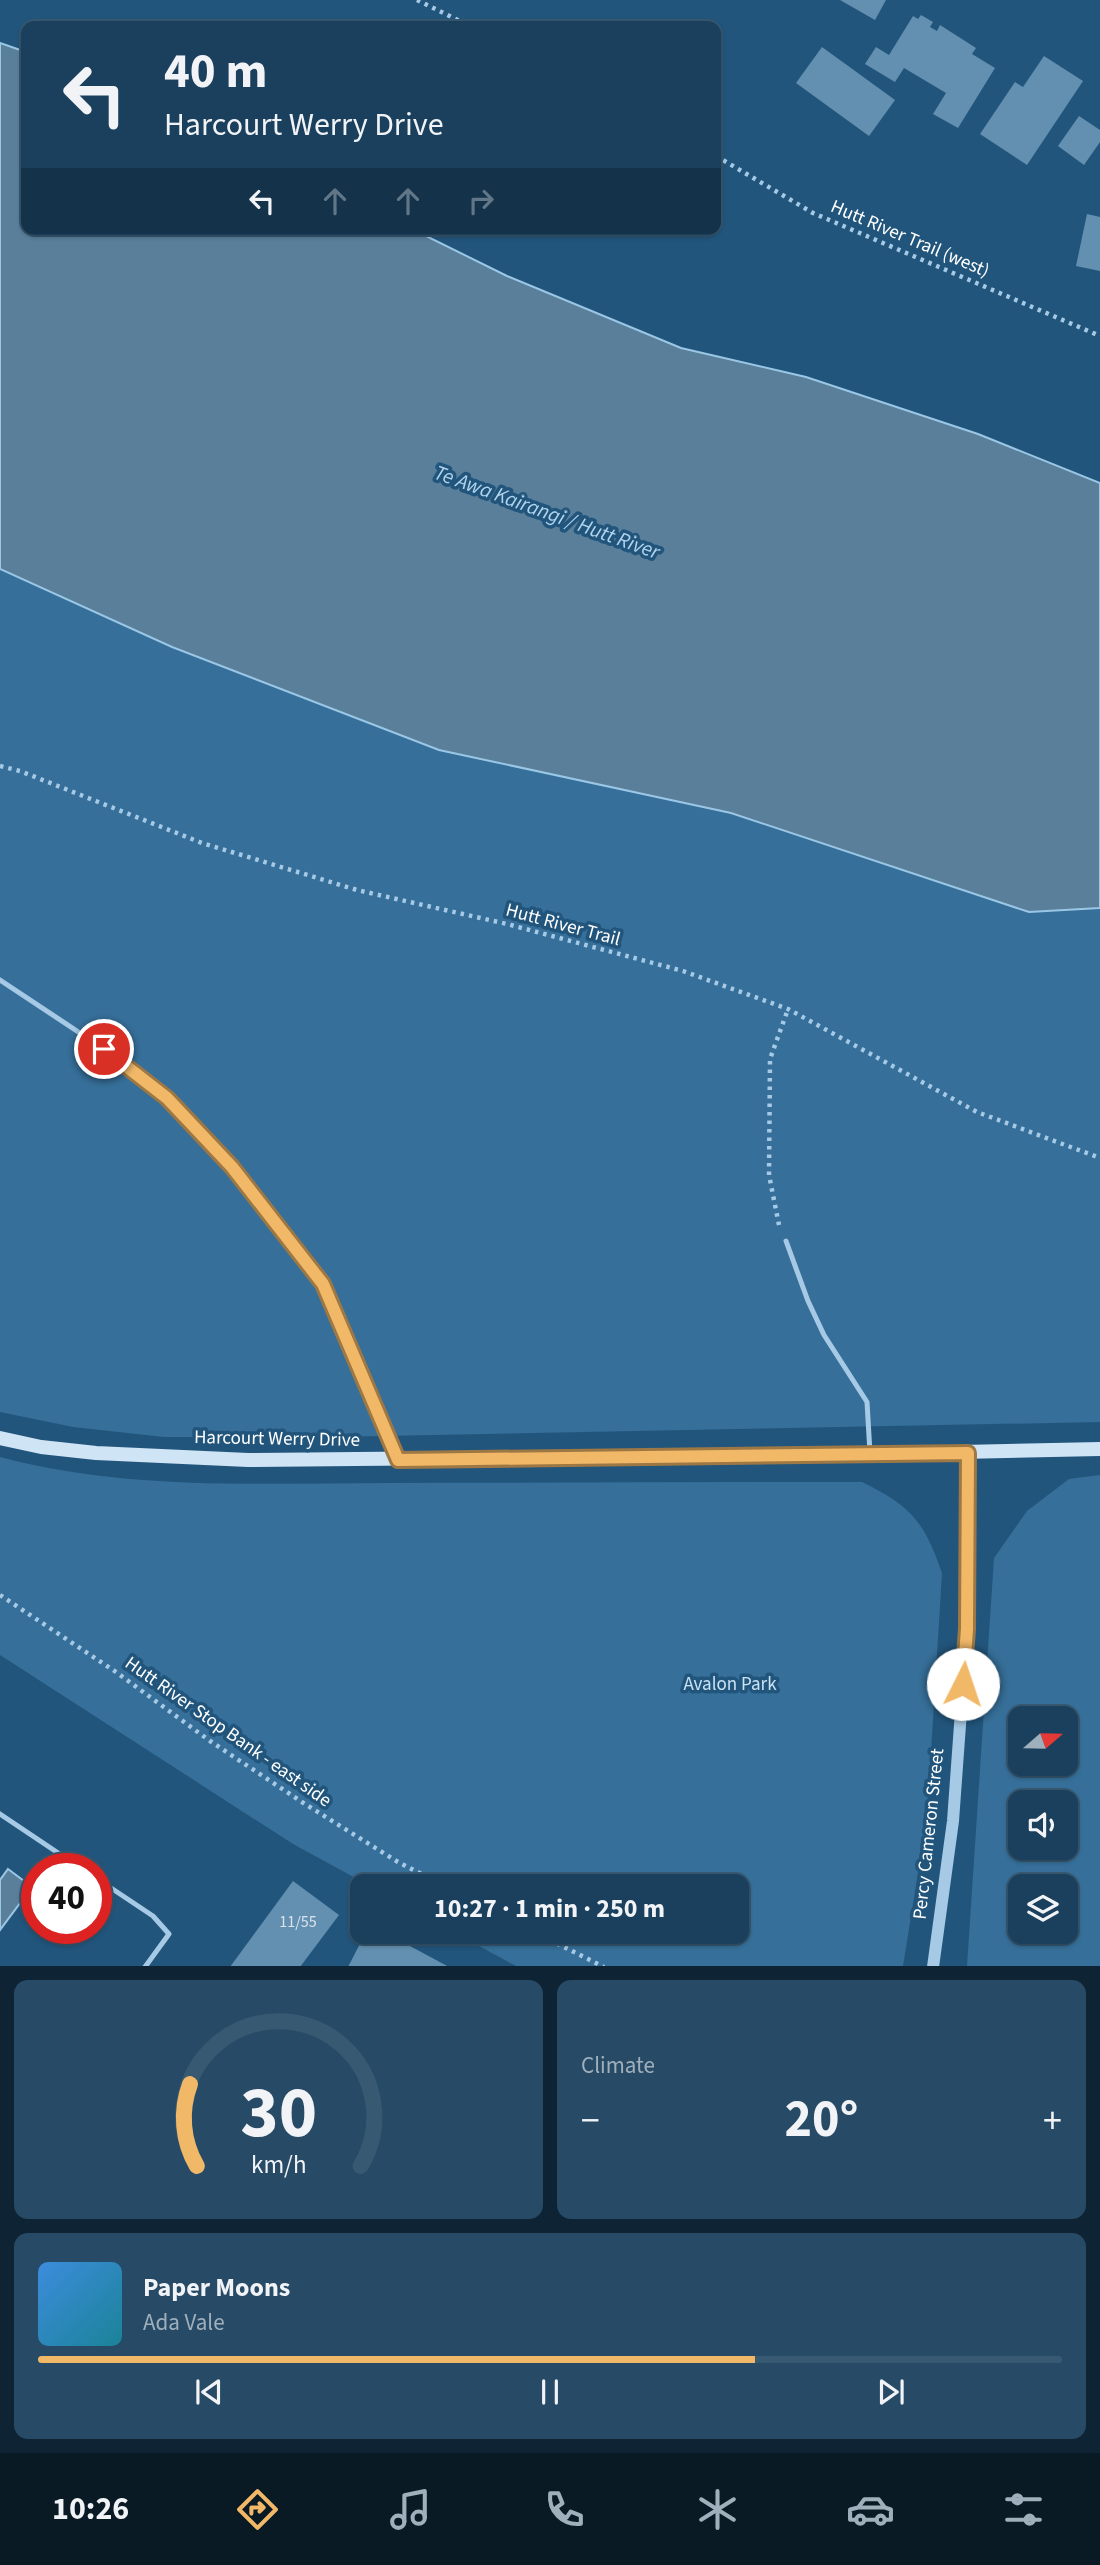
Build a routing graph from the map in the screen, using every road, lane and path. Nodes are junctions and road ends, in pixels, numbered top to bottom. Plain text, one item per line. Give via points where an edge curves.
1 (417, 0) edge
2 (460, 21) edge
3 (721, 159) edge
4 (1100, 336) edge
5 (0, 766) edge
6 (0, 980) edge
7 (788, 1009) junction
8 (1100, 1158) edge
9 (786, 1241) joint
10 (0, 1438) edge
11 (1100, 1449) edge
12 (968, 1453) junction
13 (870, 1454) junction
14 (398, 1460) junction
15 (0, 1595) edge
16 (0, 1814) edge
17 (58, 1853) edge
18 (421, 1874) edge
19 (112, 1889) edge
20 (559, 1944) edge
21 (145, 1966) edge
22 (604, 1966) edge
23 (933, 1966) edge

1 - 2 path
3 - 4 path, Hutt River Trail (west) via 813,213
5 - 7 path, Hutt River Trail via 202,843 357,890 683,971
6 - 14 lane via 94,1042 167,1098 232,1167 323,1284
7 - 8 path, Hutt River Trail via 977,1112
7 - 9 path via 770,1059 769,1175
9 - 13 lane via 824,1335 867,1402
10 - 14 main road, Harcourt Werry Drive via 96,1453
11 - 12 main road, Harcourt Werry Drive
12 - 13 main road, Harcourt Werry Drive
12 - 23 street, Percy Cameron Street via 966,1643 953,1821
13 - 14 main road, Harcourt Werry Drive
15 - 18 path, Hutt River Stop Bank - east side via 305,1804
16 - 17 lane
19 - 21 lane via 153,1916 169,1934
20 - 22 path

